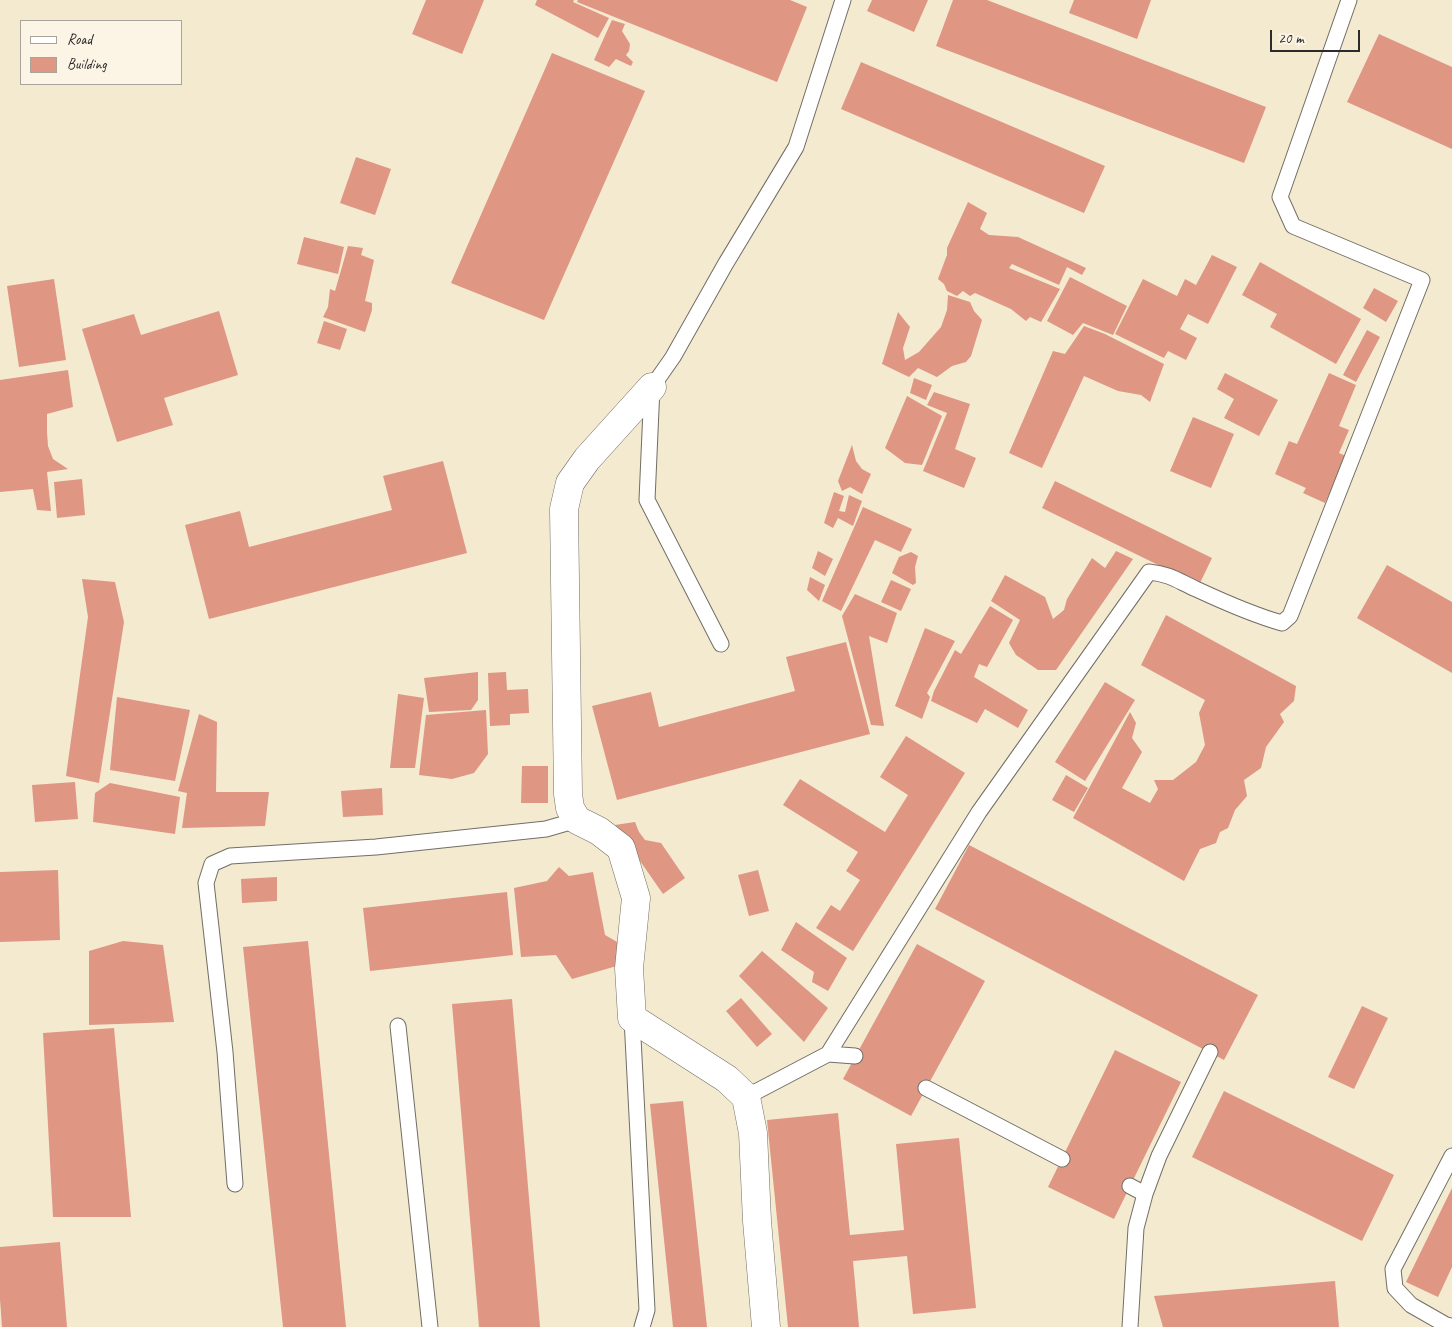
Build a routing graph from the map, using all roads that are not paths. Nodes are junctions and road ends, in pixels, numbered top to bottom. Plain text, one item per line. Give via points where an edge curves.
1 (843, 0) edge
2 (1349, 0) edge
3 (652, 387) junction
4 (721, 644) dead end
5 (577, 820) junction
6 (632, 1018) junction
7 (398, 1026) dead end
8 (1210, 1052) dead end
9 (828, 1054) junction
10 (855, 1056) dead end
11 (926, 1088) dead end
12 (746, 1097) junction
13 (1452, 1156) edge
14 (1062, 1159) dead end
15 (235, 1184) dead end
16 (1130, 1186) dead end
17 (1145, 1194) junction
18 (1452, 1326) edge
19 (430, 1327) edge
20 (642, 1327) edge
21 (766, 1327) edge
22 (1130, 1327) edge

1 - 3 lane via 796,147 673,357
2 - 9 lane via 1280,197 1293,226 1422,280 1290,616 1282,623 1265,619 1164,573 1149,572 979,812
3 - 4 lane via 647,500
3 - 5 street via 587,459 570,483 564,509 568,794 570,808
5 - 6 street via 599,831 621,848 636,898 629,968
5 - 15 lane via 546,829 376,847 230,856 212,864 206,883 225,1052
6 - 12 street via 728,1079
6 - 20 lane via 647,1310
7 - 19 lane
8 - 17 lane via 1159,1156
9 - 10 lane
9 - 12 lane
11 - 14 lane
12 - 21 street via 753,1133
13 - 18 lane via 1394,1269 1395,1288 1411,1305
16 - 17 lane
17 - 22 lane via 1136,1228

